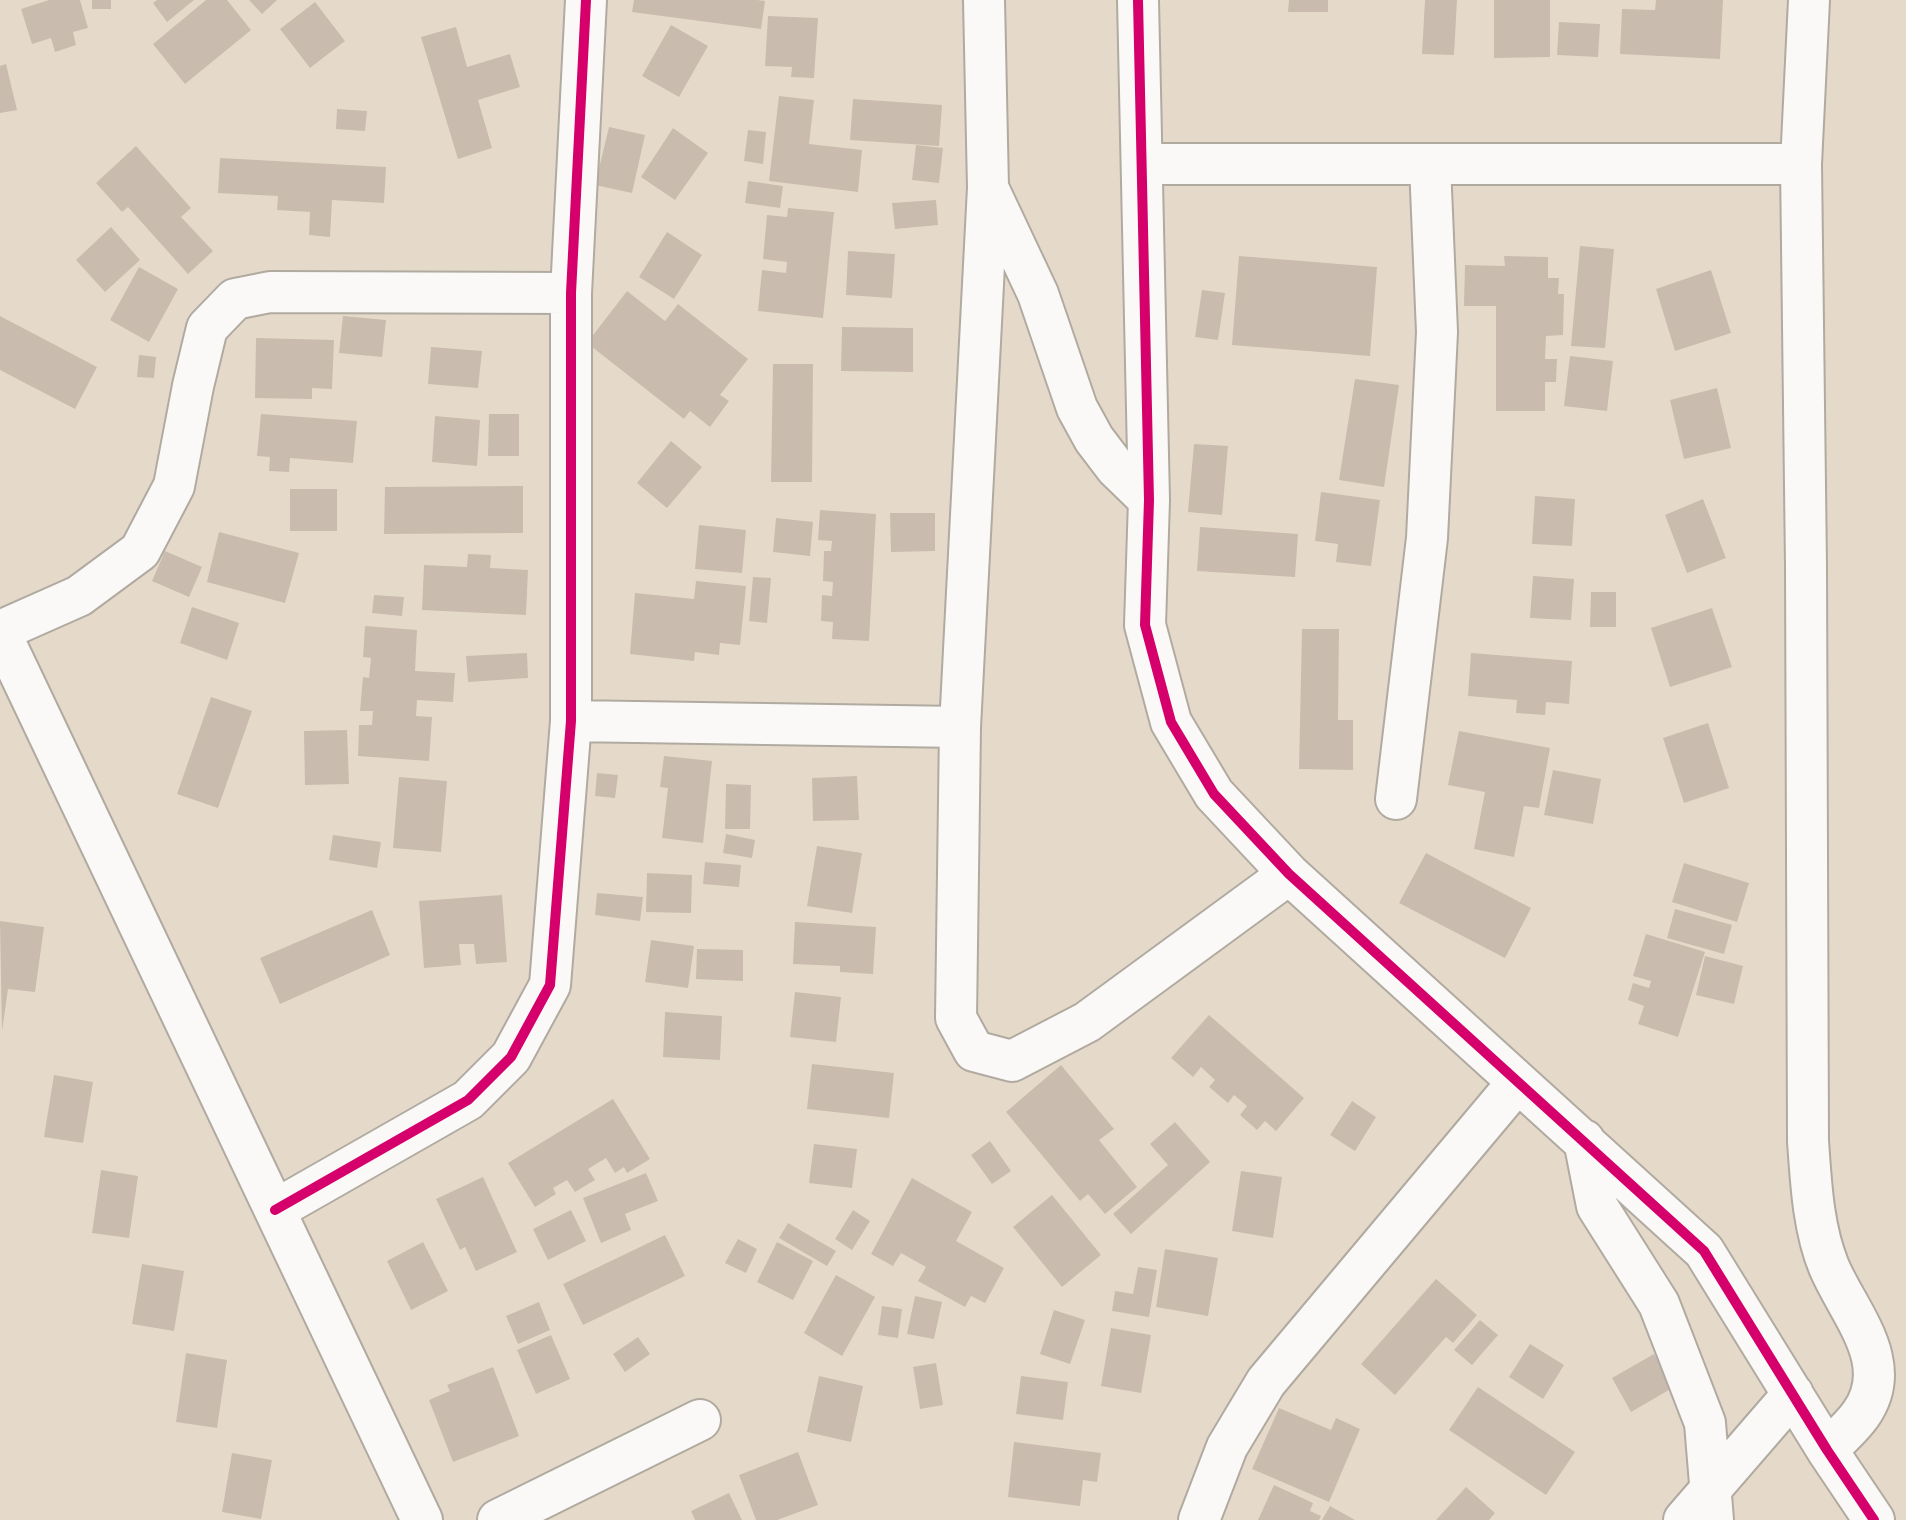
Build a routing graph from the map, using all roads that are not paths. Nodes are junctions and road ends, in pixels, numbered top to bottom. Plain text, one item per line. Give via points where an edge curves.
1 (586, 0) edge
2 (984, 0) edge
3 (1138, 0) edge
4 (1809, 0) edge
5 (1142, 164) junction
6 (1801, 164) junction
7 (1430, 165) junction
8 (988, 188) junction
9 (571, 293) junction
10 (1149, 500) junction
11 (0, 632) edge
12 (571, 721) junction
13 (960, 727) junction
14 (1396, 799) dead end
15 (1289, 874) junction
16 (1517, 1083) junction
17 (1584, 1140) junction
18 (275, 1210) junction
19 (1890, 1391) edge
20 (1793, 1394) junction
21 (700, 1420) dead end
22 (1827, 1450) junction
23 (1702, 1510) edge
24 (422, 1520) edge
25 (498, 1520) edge
26 (1199, 1520) edge
27 (1874, 1520) edge

1 - 9 street
2 - 8 street
3 - 5 street
4 - 6 street
5 - 7 street
5 - 10 street
6 - 7 street
6 - 19 street via 1808,1141 1813,1204 1829,1266
7 - 14 street via 1437,332 1427,538
8 - 10 street via 1038,294 1077,408 1116,468
8 - 13 street
9 - 11 street via 270,292 235,299 207,328 174,486 140,551 79,596
9 - 12 street
10 - 15 street via 1145,625 1171,722 1214,794
11 - 18 street
12 - 13 street
12 - 18 street via 550,985 511,1057 468,1100
13 - 15 street via 956,1018 974,1051 1012,1061 1087,1022
15 - 16 street
16 - 17 street
16 - 26 street via 1266,1382 1227,1447
17 - 20 street via 1704,1251
17 - 23 street via 1597,1206 1659,1304 1705,1423
18 - 24 street
19 - 22 street
20 - 22 street
20 - 23 street
21 - 25 street
22 - 27 street

